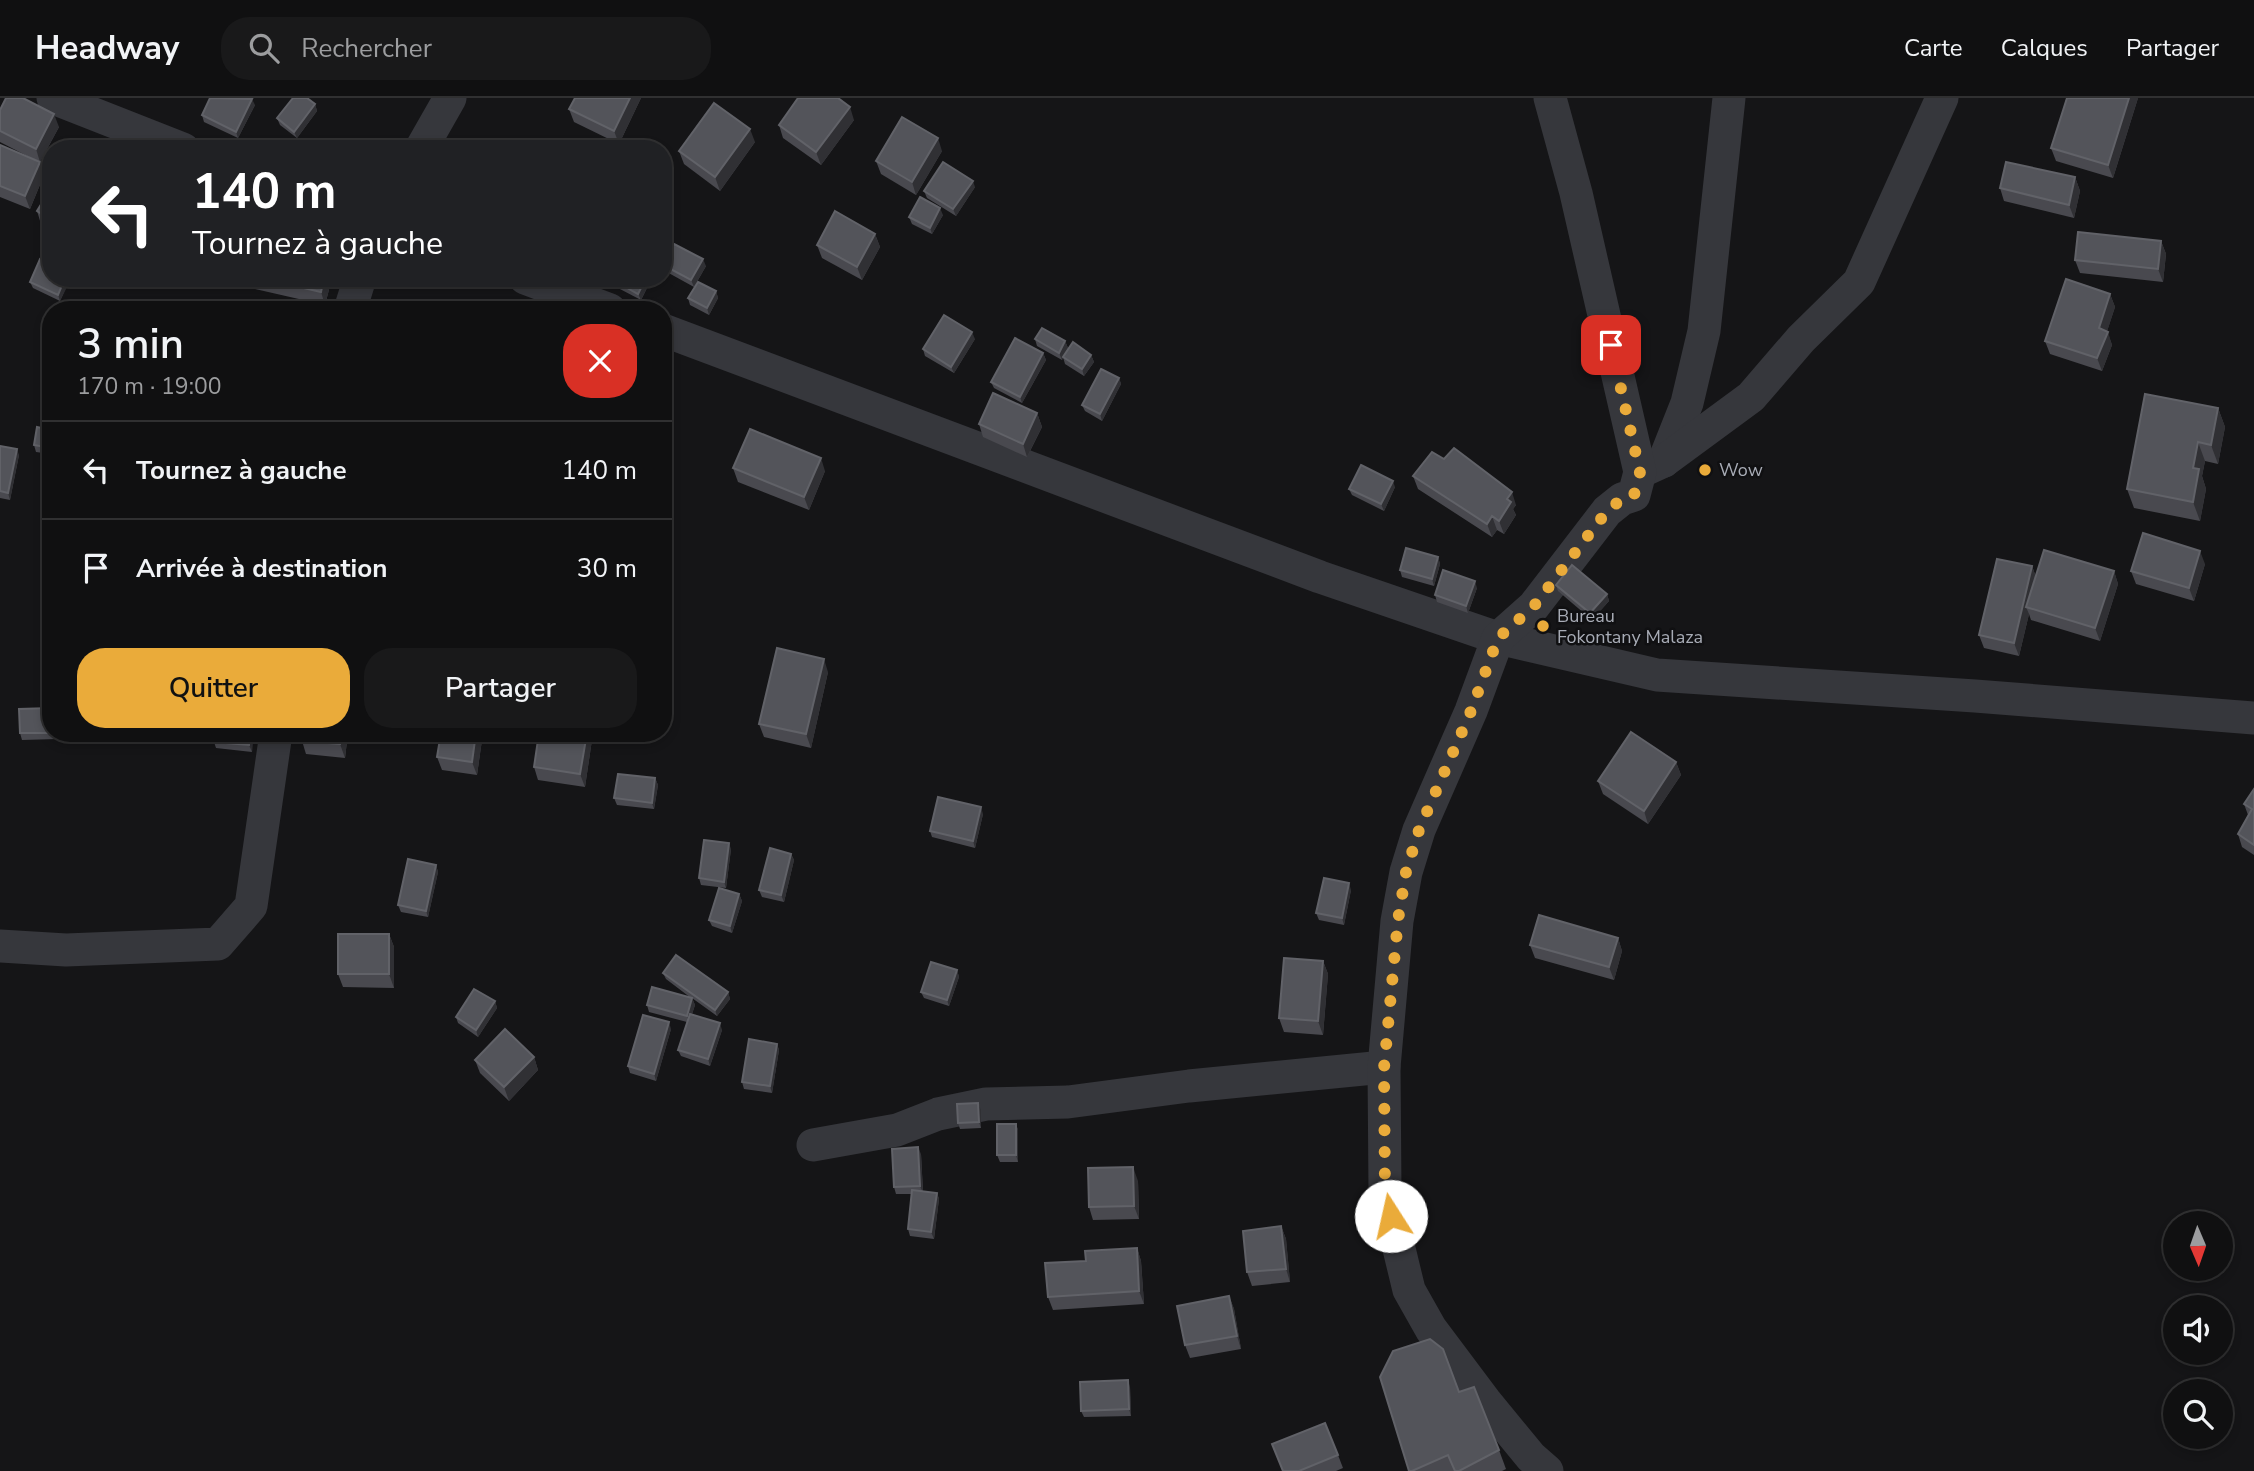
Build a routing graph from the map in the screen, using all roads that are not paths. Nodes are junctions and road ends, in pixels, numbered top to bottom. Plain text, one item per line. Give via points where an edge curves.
1 (53, 98) edge
2 (450, 98) edge
3 (1550, 98) edge
4 (1729, 98) edge
5 (1942, 98) edge
6 (160, 140) edge
7 (426, 140) edge
8 (549, 287) edge
9 (586, 301) edge
10 (672, 333) edge
11 (1652, 467) junction
12 (1498, 638) junction
13 (2254, 718) edge
14 (275, 742) edge
15 (0, 946) edge
16 (1384, 1068) junction
17 (813, 1145) dead end
18 (1547, 1471) edge

1 - 6 street
2 - 7 street
3 - 11 street
4 - 11 street via 1704,331 1687,403
5 - 11 street via 1859,282 1751,397
8 - 9 street
10 - 12 street via 1320,577
11 - 12 street via 1634,495 1607,511 1534,606
12 - 13 street via 1657,676
12 - 16 street via 1406,872
14 - 15 street via 251,906 218,944 66,950
16 - 17 street via 1068,1102 986,1104 939,1114 897,1130
16 - 18 street via 1385,1191 1409,1290 1431,1329 1485,1401

